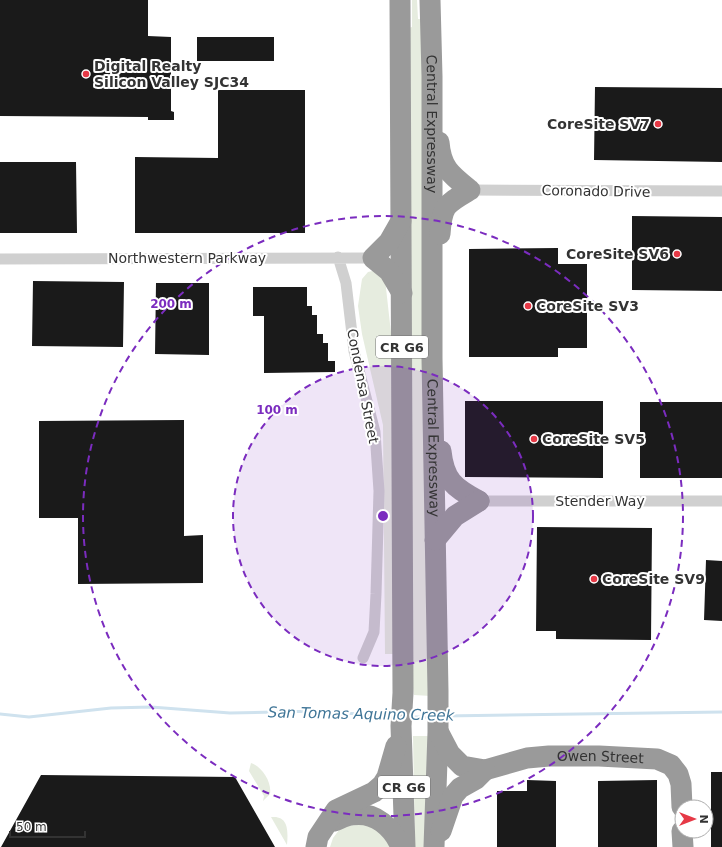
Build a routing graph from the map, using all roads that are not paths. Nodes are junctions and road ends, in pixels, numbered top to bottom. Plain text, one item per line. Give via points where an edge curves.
1 (400, 0) edge
2 (430, 0) edge
3 (432, 76) junction
4 (470, 190) junction
5 (722, 191) edge
6 (401, 220) junction
7 (338, 257) junction
8 (373, 258) junction
9 (0, 259) edge
10 (402, 294) junction
11 (432, 358) junction
12 (479, 502) junction
13 (722, 502) edge
14 (435, 540) junction
15 (363, 658) dead end
16 (401, 726) junction
17 (438, 732) junction
18 (485, 770) junction
19 (682, 799) edge
20 (326, 824) junction
21 (316, 847) edge
22 (401, 847) edge
23 (405, 847) edge
24 (435, 847) edge

1 - 6 highway, CR G6
2 - 3 highway, Central Expressway / CR G6
3 - 4 highway via 440,154 450,173
3 - 11 highway, Central Expressway / CR G6
4 - 5 street, Coronado Drive
4 - 11 highway via 449,202 442,216
6 - 8 highway via 389,242
6 - 10 highway, CR G6
7 - 8 street, Northwestern Parkway
7 - 9 street, Northwestern Parkway
7 - 15 street, Condensa Street via 346,283 354,352 376,440 379,491 374,632
8 - 10 highway via 389,271
10 - 16 highway, CR G6
11 - 12 highway via 442,464 451,482 461,492
11 - 14 highway, Central Expressway / CR G6
12 - 13 street, Stender Way
12 - 14 highway via 455,516
14 - 17 highway, Central Expressway / CR G6
16 - 20 highway via 387,777 382,785 374,792 336,810
16 - 23 highway, CR G6
17 - 18 highway via 450,754 462,766
17 - 24 highway, Central Expressway / CR G6
18 - 19 highway, Owen Street via 527,758 549,756 657,759 671,765 678,774
18 - 24 highway via 453,796
20 - 21 highway via 318,837
20 - 22 highway via 352,815 374,817 385,823 397,837

